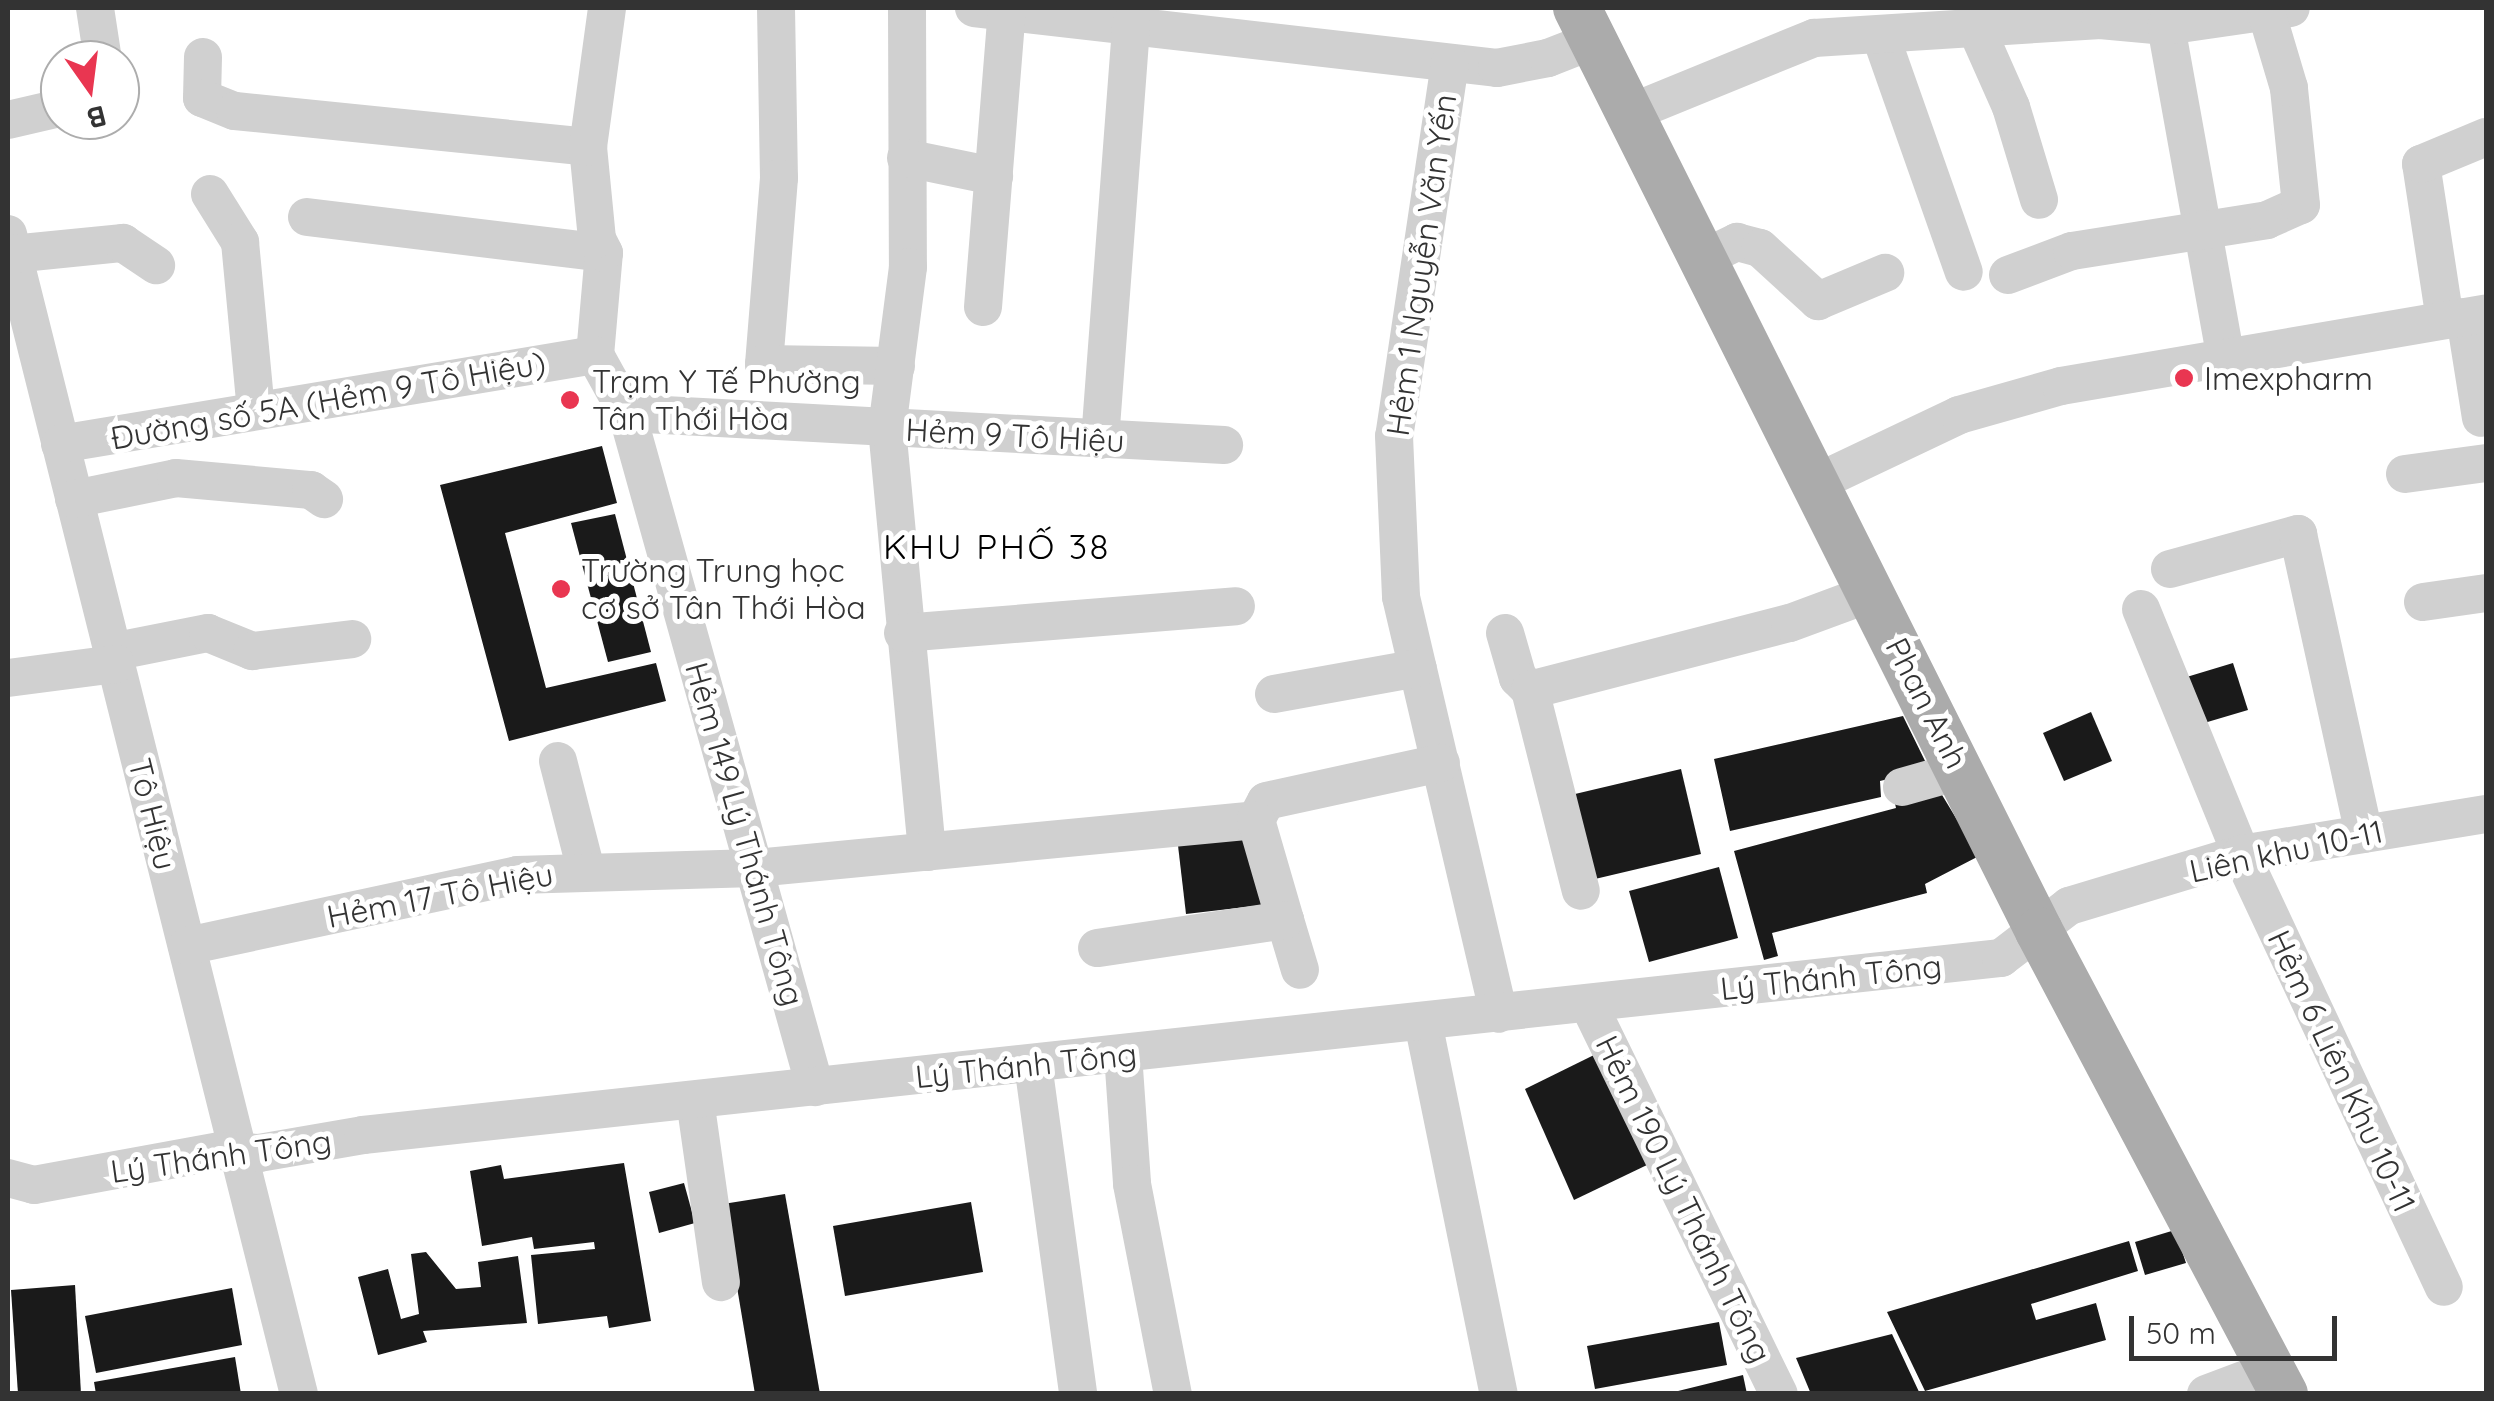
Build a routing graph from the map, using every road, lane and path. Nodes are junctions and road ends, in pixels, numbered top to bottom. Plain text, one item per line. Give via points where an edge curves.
1 (95, 8) edge
2 (607, 8) edge
3 (776, 8) edge
4 (907, 8) edge
5 (991, 9) edge
6 (2278, 9) edge
7 (2142, 19) edge
8 (1957, 22) edge
9 (1809, 23) edge
10 (1131, 24) junction
11 (1586, 24) edge
12 (1880, 34) junction
13 (99, 40) edge
14 (203, 57) dead end
15 (1450, 63) junction
16 (40, 113) edge
17 (1630, 113) junction
18 (8, 120) edge
19 (2486, 137) edge
20 (588, 147) junction
21 (906, 158) junction
22 (994, 176) junction
23 (210, 194) dead end
24 (2039, 200) dead end
25 (306, 217) dead end
26 (2200, 232) junction
27 (10, 244) edge
28 (604, 253) junction
29 (1704, 258) junction
30 (156, 264) dead end
31 (1964, 272) dead end
32 (1885, 273) dead end
33 (2008, 275) dead end
34 (982, 308) dead end
35 (2466, 316) edge
36 (595, 355) junction
37 (2226, 358) junction
38 (896, 366) junction
39 (256, 410) junction
40 (627, 413) junction
41 (2480, 418) dead end
42 (887, 428) junction
43 (1100, 440) junction
44 (60, 444) junction
45 (1224, 445) dead end
46 (2486, 462) edge
47 (2404, 474) dead end
48 (1816, 483) junction
49 (324, 499) dead end
50 (74, 500) junction
51 (2170, 570) dead end
52 (1871, 593) junction
53 (2486, 593) edge
54 (2424, 602) dead end
55 (1236, 606) dead end
56 (2141, 609) dead end
57 (902, 633) junction
58 (1505, 634) dead end
59 (352, 640) dead end
60 (114, 658) junction
61 (1418, 668) junction
62 (8, 678) edge
63 (1530, 690) junction
64 (1274, 694) dead end
65 (558, 760) dead end
66 (1440, 763) junction
67 (1962, 770) junction
68 (1902, 787) dead end
69 (2486, 814) edge
70 (2364, 834) junction
71 (1266, 835) junction
72 (927, 852) junction
73 (2240, 854) junction
74 (755, 868) junction
75 (586, 870) junction
76 (1580, 891) dead end
77 (1285, 920) junction
78 (2040, 932) junction
79 (187, 946) junction
80 (1097, 948) dead end
81 (1300, 970) dead end
82 (1589, 1005) junction
83 (1500, 1014) junction
84 (1423, 1022) junction
85 (1123, 1054) junction
86 (1033, 1064) junction
87 (815, 1087) junction
88 (695, 1100) junction
89 (238, 1152) junction
90 (8, 1178) edge
91 (721, 1282) dead end
92 (2444, 1287) dead end
93 (2278, 1381) edge
94 (299, 1394) edge
95 (1078, 1394) edge
96 (1173, 1394) edge
97 (1500, 1394) edge
98 (1779, 1394) edge
99 (2206, 1394) edge

1 - 13 street
2 - 20 street
3 - 38 street via 779,178 764,364
4 - 21 street
5 - 10 street
5 - 22 street
6 - 7 street
6 - 26 street via 2301,205 2266,220
7 - 8 street
7 - 26 street
8 - 12 street
8 - 24 street via 2011,107
9 - 12 street
9 - 17 street
10 - 15 street
10 - 43 street
11 - 15 street via 1524,64
11 - 17 main road, Phan Anh
12 - 31 street
14 - 20 street via 202,98 235,110
15 - 61 street, Hẻm 1 Nguyễn Văn Yến via 1394,436 1401,596
16 - 18 street
17 - 29 main road, Phan Anh
19 - 35 street via 2421,164
20 - 28 street
21 - 22 street
21 - 38 street via 908,266
22 - 34 street
23 - 39 street via 240,242
25 - 28 street
26 - 33 street via 2072,251
26 - 37 street
27 - 30 street via 123,242
27 - 44 street, Tô Hiệu
28 - 36 street
29 - 32 street via 1736,242 1760,248 1818,301
29 - 48 main road, Phan Anh
35 - 37 street
35 - 41 street
36 - 39 street, Đường số 5A (Hẻm 9 Tô Hiệu)
36 - 40 street, Hẻm 149 Lý Thánh Tông
37 - 48 street via 2061,386 1959,416
38 - 42 street
39 - 44 street, Đường số 5A (Hẻm 9 Tô Hiệu)
40 - 42 street, Hẻm 9 Tô Hiệu
40 - 74 street, Hẻm 149 Lý Thánh Tông
42 - 43 street, Hẻm 9 Tô Hiệu
42 - 57 street
43 - 45 street, Hẻm 9 Tô Hiệu
44 - 50 street, Tô Hiệu
46 - 47 street
48 - 52 main road, Phan Anh
49 - 50 street via 311,490 176,478
50 - 60 street, Tô Hiệu
51 - 70 street via 2298,534
52 - 63 street via 1790,622
52 - 67 main road, Phan Anh
53 - 54 street
55 - 57 street
56 - 73 street, Hẻm 6 Liên Khu 10-11
57 - 72 street
58 - 63 street via 1518,678
59 - 60 street via 252,651 208,633
60 - 62 street
60 - 79 street, Tô Hiệu
61 - 64 street
61 - 66 street, Hẻm 1 Nguyễn Văn Yến
63 - 76 street
65 - 75 street
66 - 71 street via 1266,801
66 - 83 street, Hẻm 1 Nguyễn Văn Yến
67 - 68 street
67 - 78 main road, Phan Anh
69 - 70 street, Liên khu 10-11
70 - 73 street, Liên khu 10-11
71 - 72 street, Hẻm 17 Tô Hiệu
71 - 77 street
72 - 74 street, Hẻm 17 Tô Hiệu
73 - 78 street, Liên khu 10-11 via 2069,906
73 - 92 street, Hẻm 6 Liên Khu 10-11
74 - 75 street, Hẻm 17 Tô Hiệu
74 - 87 street, Hẻm 149 Lý Thánh Tông
75 - 79 street, Hẻm 17 Tô Hiệu via 517,874
77 - 80 street
77 - 81 street
78 - 82 street, Lý Thánh Tông via 2001,958
78 - 93 main road, Phan Anh
79 - 89 street, Tô Hiệu
82 - 83 street, Lý Thánh Tông
82 - 98 street, Hẻm 190 Lý Thánh Tông
83 - 84 street, Lý Thánh Tông
84 - 85 street, Lý Thánh Tông
84 - 97 street
85 - 86 street, Lý Thánh Tông
85 - 96 street via 1132,1184
86 - 87 street, Lý Thánh Tông
86 - 95 street
87 - 88 street, Lý Thánh Tông
88 - 89 street, Lý Thánh Tông
88 - 91 street
89 - 90 street, Lý Thánh Tông via 34,1185
89 - 94 street, Tô Hiệu
93 - 99 street

